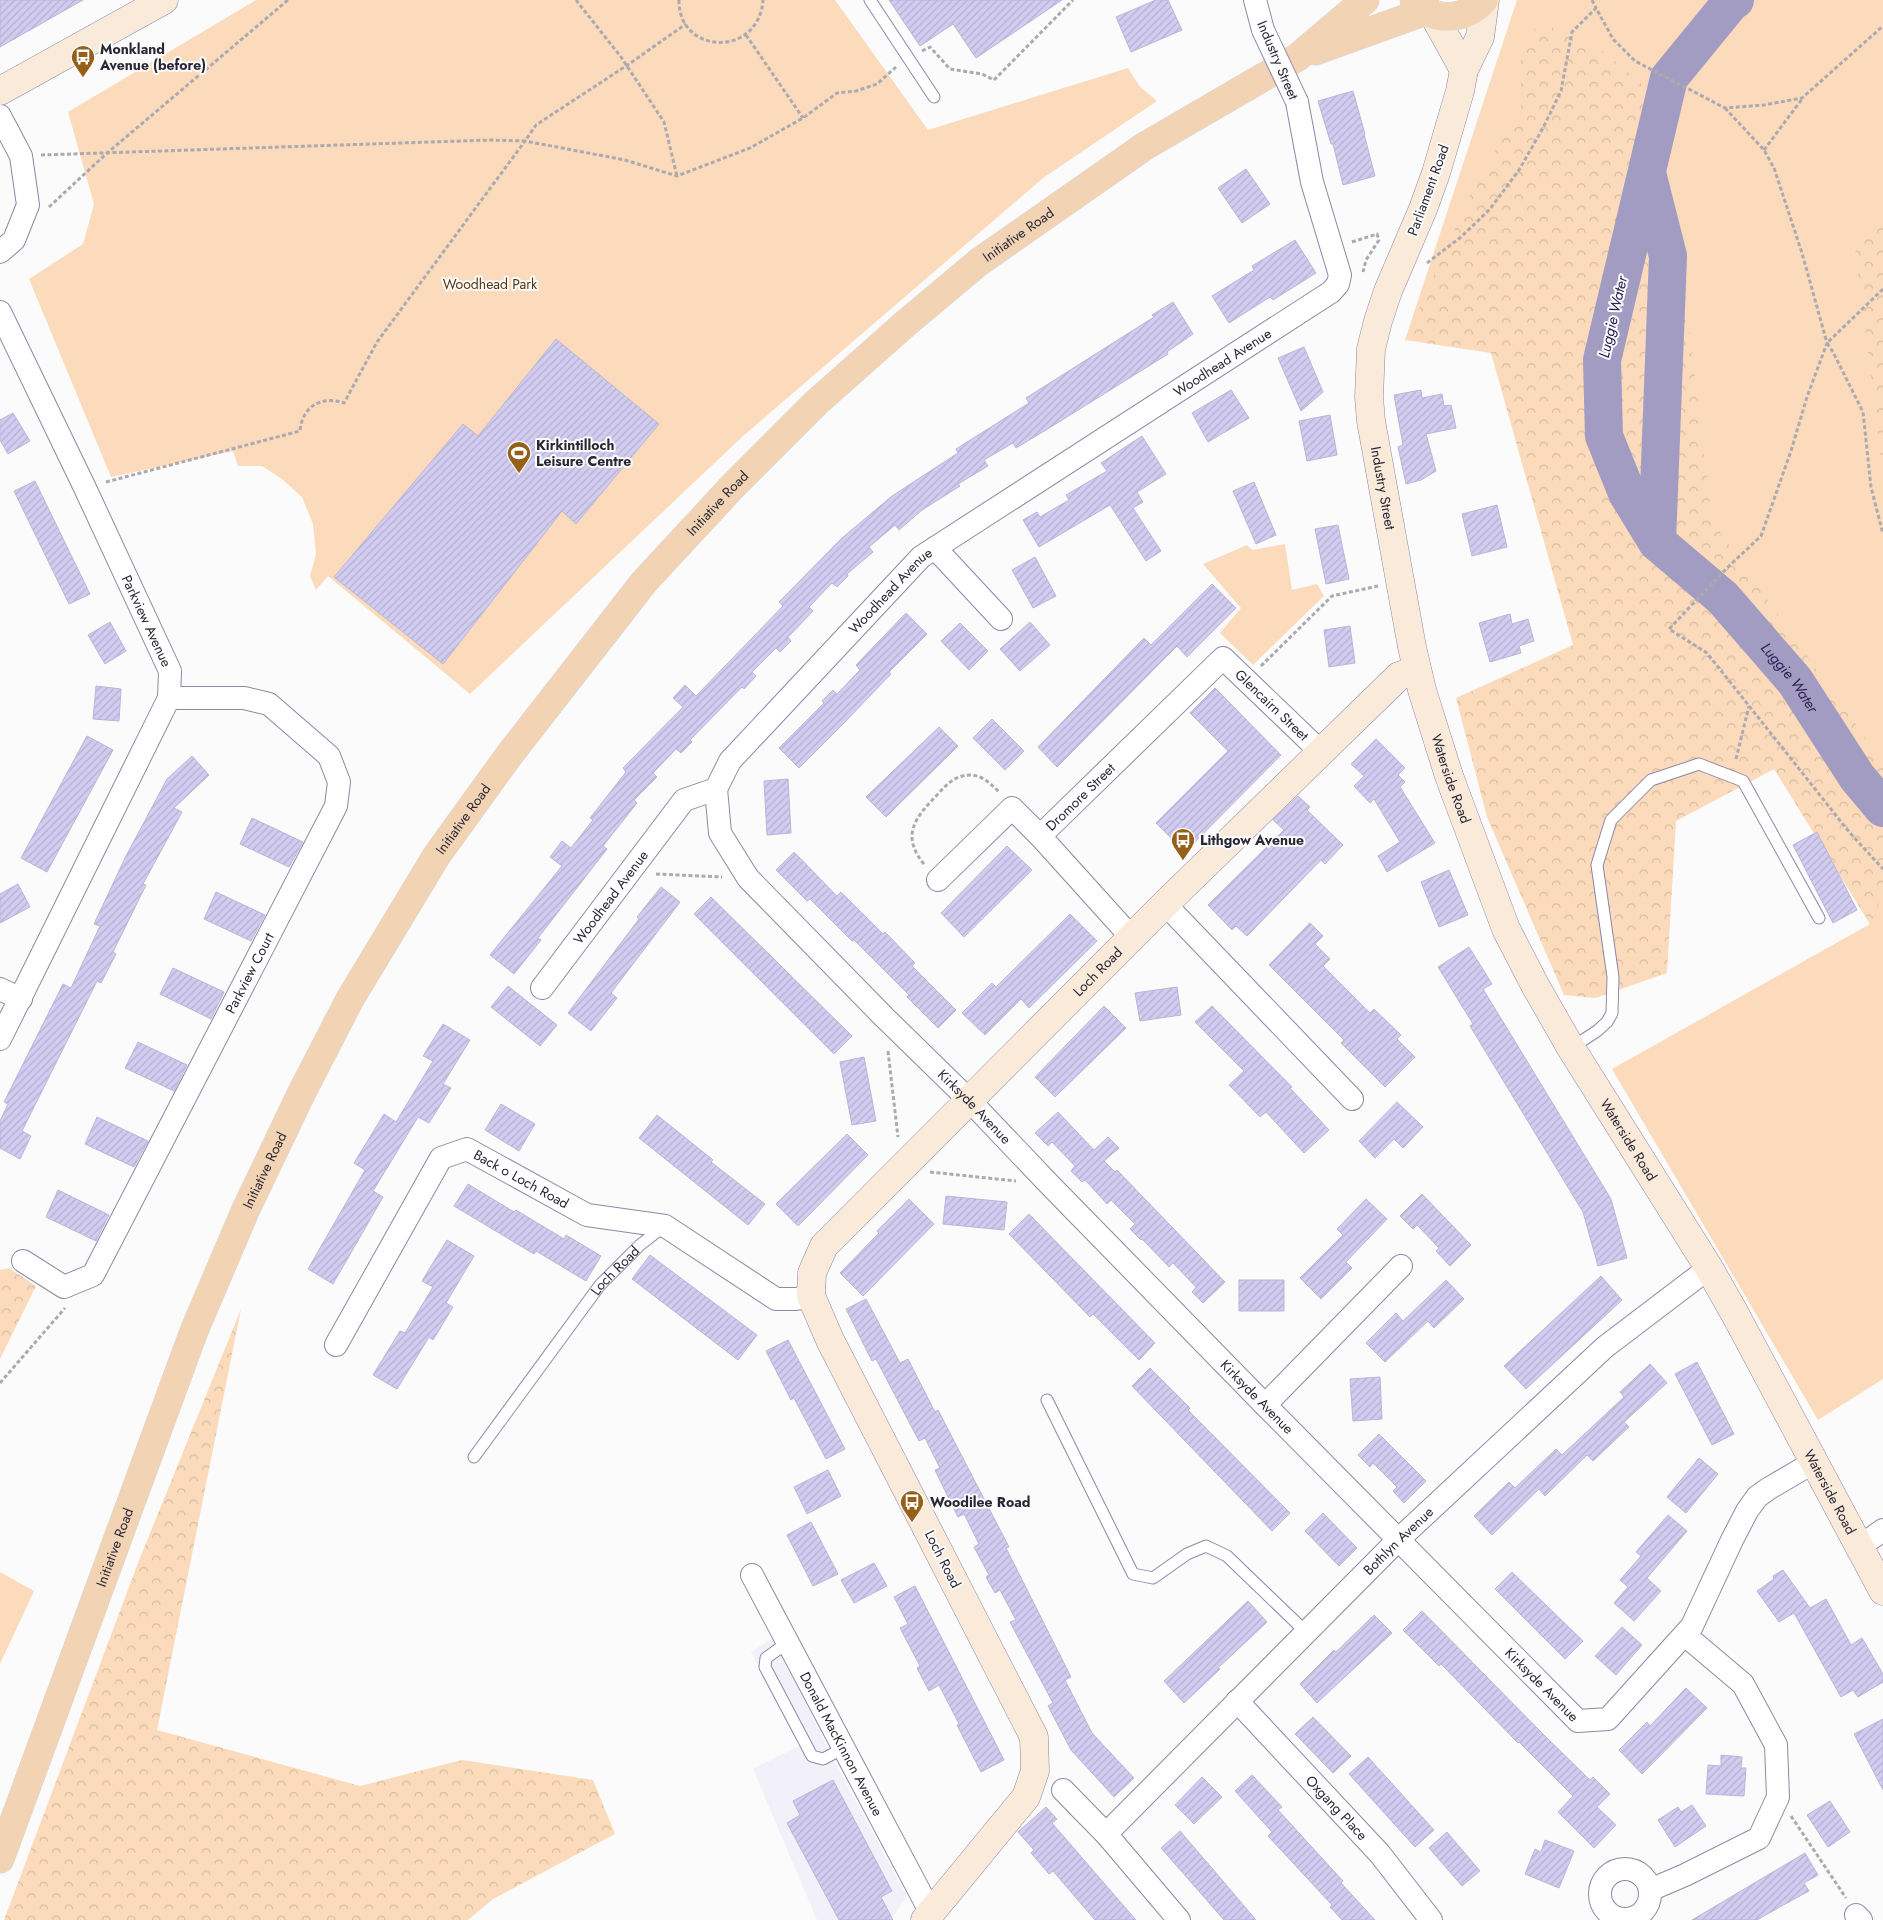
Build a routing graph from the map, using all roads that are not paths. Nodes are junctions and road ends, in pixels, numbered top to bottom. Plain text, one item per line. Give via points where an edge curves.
1 (164, 0) edge
2 (870, 0) edge
3 (1255, 0) edge
4 (1365, 0) edge
5 (1485, 0) edge
6 (1425, 8) edge
7 (1298, 57) junction
8 (1464, 70) junction
9 (0, 91) edge
10 (934, 97) dead end
11 (0, 116) edge
12 (0, 252) edge
13 (1331, 292) joint
14 (1382, 306) joint
15 (0, 312) edge
16 (935, 548) junction
17 (1001, 619) dead end
18 (1223, 658) joint
19 (1417, 670) junction
20 (169, 698) junction
21 (1321, 752) junction
22 (716, 789) junction
23 (1040, 836) junction
24 (938, 880) road end
25 (1166, 904) junction
26 (1819, 918) dead end
27 (1132, 938) junction
28 (542, 988) dead end
29 (0, 989) edge
30 (21, 999) junction
31 (0, 1039) edge
32 (1571, 1048) junction
33 (1352, 1099) dead end
34 (970, 1101) junction
35 (664, 1226) junction
36 (23, 1261) dead end
37 (1401, 1266) dead end
38 (1709, 1268) junction
39 (811, 1296) junction
40 (336, 1345) dead end
41 (1047, 1400) dead end
42 (1265, 1405) junction
43 (474, 1458) dead end
44 (1814, 1462) junction
45 (1883, 1530) edge
46 (1398, 1540) junction
47 (1859, 1547) junction
48 (752, 1575) dead end
49 (1883, 1591) edge
50 (1306, 1632) junction
51 (1685, 1635) junction
52 (787, 1642) junction
53 (1237, 1702) junction
54 (844, 1748) junction
55 (1063, 1790) dead end
56 (1106, 1834) junction
57 (0, 1859) edge
58 (1650, 1890) dead end
59 (928, 1916) edge
60 (1179, 1920) edge
61 (1431, 1920) edge

1 - 9 main road
2 - 10 lane
3 - 13 street, Industry Street, bridge via 1263,30 1297,102 1312,182 1340,275
4 - 7 main road
5 - 6 main road via 1470,12 1452,17
5 - 8 main road, Parliament Road via 1480,37
6 - 7 main road
6 - 8 main road
7 - 57 main road, Initiative Road via 1145,146 979,262 817,402 644,582 437,854 350,999 246,1209 194,1331
8 - 14 main road, Parliament Road via 1458,100 1424,208
11 - 12 street via 20,156 28,205 14,240
13 - 16 street, Woodhead Avenue
14 - 19 main road, Industry Street via 1371,349 1370,405
15 - 20 street, Parkview Avenue via 170,672
16 - 17 street
16 - 22 street, Woodhead Avenue via 920,557 730,761
18 - 21 street, Glencairn Street
18 - 23 street, Dromore Street
19 - 21 main road, Loch Road via 1399,676
19 - 32 main road, Waterside Road via 1429,715 1506,929
20 - 30 street, Parkview Avenue
20 - 36 street, Parkview Court via 244,698 269,704 329,756 339,782 336,806 94,1275 64,1287
21 - 25 main road, Loch Road
22 - 28 street, Woodhead Avenue via 684,800
22 - 34 street, Kirksyde Avenue via 720,833 748,878
23 - 24 street, Dromore Street via 1012,808
23 - 27 street
25 - 27 main road, Loch Road
25 - 33 street
26 - 32 lane via 1743,781 1699,764 1651,780 1611,820 1597,865 1613,977 1612,1013 1598,1031
27 - 34 main road, Loch Road
29 - 30 street
30 - 31 street, Parkview Avenue
32 - 38 main road, Waterside Road
34 - 39 main road, Loch Road via 824,1246 812,1273
34 - 42 street, Kirksyde Avenue
35 - 39 street via 776,1298
35 - 40 street, Back o Loch Road via 587,1215 467,1149 440,1158
35 - 43 lane, Loch Road via 600,1285
37 - 42 street
38 - 44 main road, Waterside Road
38 - 46 street, Bothlyn Avenue via 1605,1347
39 - 59 main road, Loch Road via 830,1340 1034,1737 1035,1771 1026,1797
41 - 50 lane via 1133,1574 1153,1578 1187,1554 1206,1546 1228,1556
42 - 46 street, Kirksyde Avenue
44 - 47 main road, Waterside Road
44 - 51 street, Kirksyde Avenue via 1768,1489 1747,1511
45 - 47 street
46 - 50 street, Bothlyn Avenue
46 - 51 street, Kirksyde Avenue via 1578,1721 1608,1719
47 - 49 main road, Waterside Road
48 - 52 street, Donald MacKinnon Avenue
50 - 53 street, Bothlyn Avenue
51 - 58 street via 1743,1684 1776,1745 1778,1797 1760,1838
52 - 54 street, Donald MacKinnon Avenue
52 - 54 lane via 766,1658 765,1667 799,1732 812,1756 823,1760
53 - 56 street, Bothlyn Avenue
53 - 61 street, Oxgang Place via 1380,1854
54 - 59 street, Donald MacKinnon Avenue
55 - 56 street
56 - 60 street

